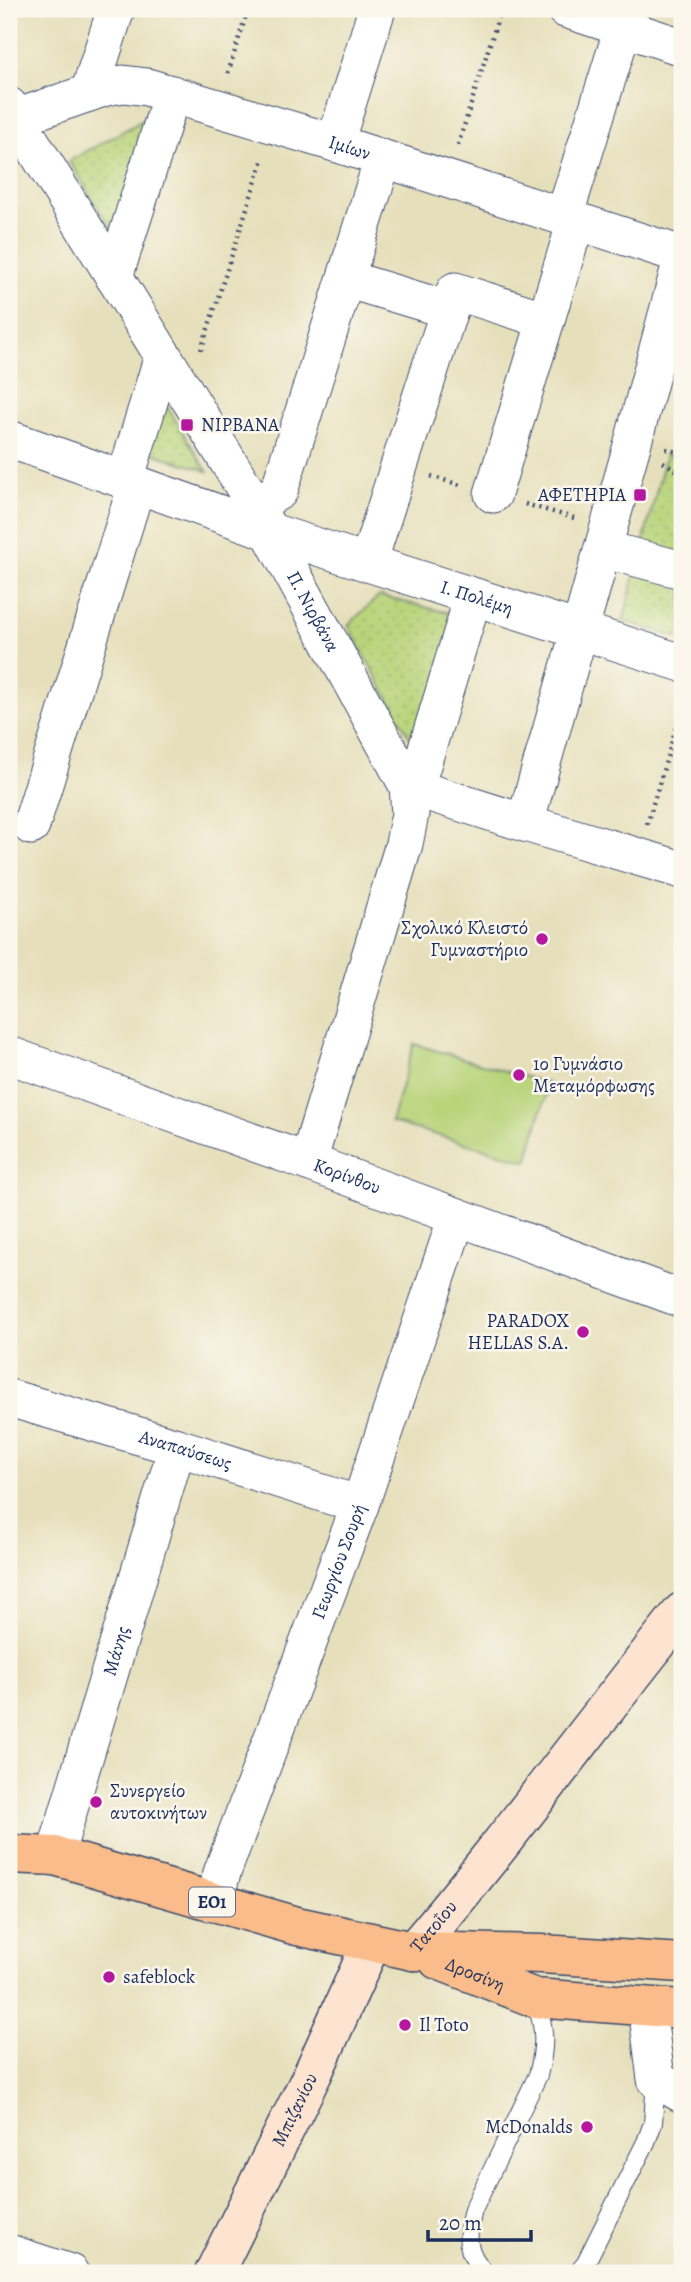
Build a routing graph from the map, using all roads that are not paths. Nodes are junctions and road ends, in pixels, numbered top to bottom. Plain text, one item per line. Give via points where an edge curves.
1 (116, 9) edge
2 (377, 9) edge
3 (565, 9) edge
4 (622, 28) junction
5 (682, 47) edge
6 (89, 93) junction
7 (172, 94) junction
8 (11, 113) edge
9 (335, 144) junction
10 (383, 159) junction
11 (570, 219) junction
12 (682, 257) edge
13 (114, 277) junction
14 (346, 279) junction
15 (449, 310) junction
16 (546, 320) junction
17 (163, 356) junction
18 (9, 439) edge
19 (131, 482) junction
20 (493, 494) dead end
21 (263, 518) junction
22 (603, 549) junction
23 (369, 563) junction
24 (682, 570) edge
25 (473, 597) junction
26 (579, 631) junction
27 (682, 663) edge
28 (412, 787) junction
29 (524, 823) junction
30 (31, 826) dead end
31 (682, 870) edge
32 (9, 1055) edge
33 (308, 1162) junction
34 (457, 1217) junction
35 (682, 1299) edge
36 (9, 1398) edge
37 (177, 1447) junction
38 (360, 1505) junction
39 (682, 1612) edge
40 (9, 1827) edge
41 (9, 1854) edge
42 (54, 1856) junction
43 (213, 1903) junction
44 (371, 1944) junction
45 (413, 1951) junction
46 (682, 1963) edge
47 (535, 1998) junction
48 (665, 2008) edge
49 (682, 2025) edge
50 (669, 2087) edge
51 (9, 2254) edge
52 (70, 2273) edge
53 (214, 2273) edge
54 (485, 2273) edge
55 (577, 2273) edge

1 - 6 street
2 - 9 street
3 - 4 street
4 - 5 street
4 - 11 street
6 - 7 street, Ιμίων via 123,84
6 - 8 street, Ιμίων
7 - 9 street, Ιμίων
7 - 13 street
8 - 13 street, Π. Νιρβάνα
9 - 10 street, Ιμίων
10 - 11 street, Ιμίων
10 - 14 street
11 - 12 street, Ιμίων
11 - 16 street
12 - 22 street
13 - 17 street, Π. Νιρβάνα
14 - 15 street
14 - 21 street via 279,491
15 - 16 street via 455,291
15 - 23 street
16 - 20 street
17 - 19 street
17 - 21 street, Π. Νιρβάνα
18 - 19 street, Ι. Πολέμη
19 - 21 street, Ι. Πολέμη
19 - 30 street
21 - 23 street, Ι. Πολέμη
21 - 28 street, Π. Νιρβάνα
22 - 24 street
22 - 26 street
23 - 25 street, Ι. Πολέμη
25 - 26 street, Ι. Πολέμη
25 - 28 street
26 - 27 street, Ι. Πολέμη
26 - 29 street
28 - 29 street
28 - 33 street, Π. Νιρβάνα via 404,844
29 - 31 street
32 - 33 street, Κορίνθου
33 - 34 street, Κορίνθου
34 - 35 street, Κορίνθου
34 - 38 street, Γεωργίου Σουρή
36 - 37 street, Αναπαύσεως
37 - 38 street, Αναπαύσεως
37 - 42 street, Μάνης
38 - 43 street, Γεωργίου Σουρή
39 - 45 street, Τατοΐου
40 - 42 main road, Τατοΐου / ΕΟ1
41 - 42 main road, Τατοΐου / ΕΟ1
42 - 43 main road, Τατοΐου / ΕΟ1
43 - 44 main road, Τατοΐου / ΕΟ1
44 - 45 main road, Τατοΐου / ΕΟ1
44 - 53 street, Μπιζανίου
45 - 46 main road, Δροσίνη / ΕΟ1
45 - 47 main road, Δροσίνη / ΕΟ1
47 - 48 main road, Δροσίνη / ΕΟ1
47 - 54 lane via 544,2024 544,2055 468,2227 467,2244
48 - 49 street
48 - 50 street
50 - 55 lane via 646,2142
51 - 52 street

